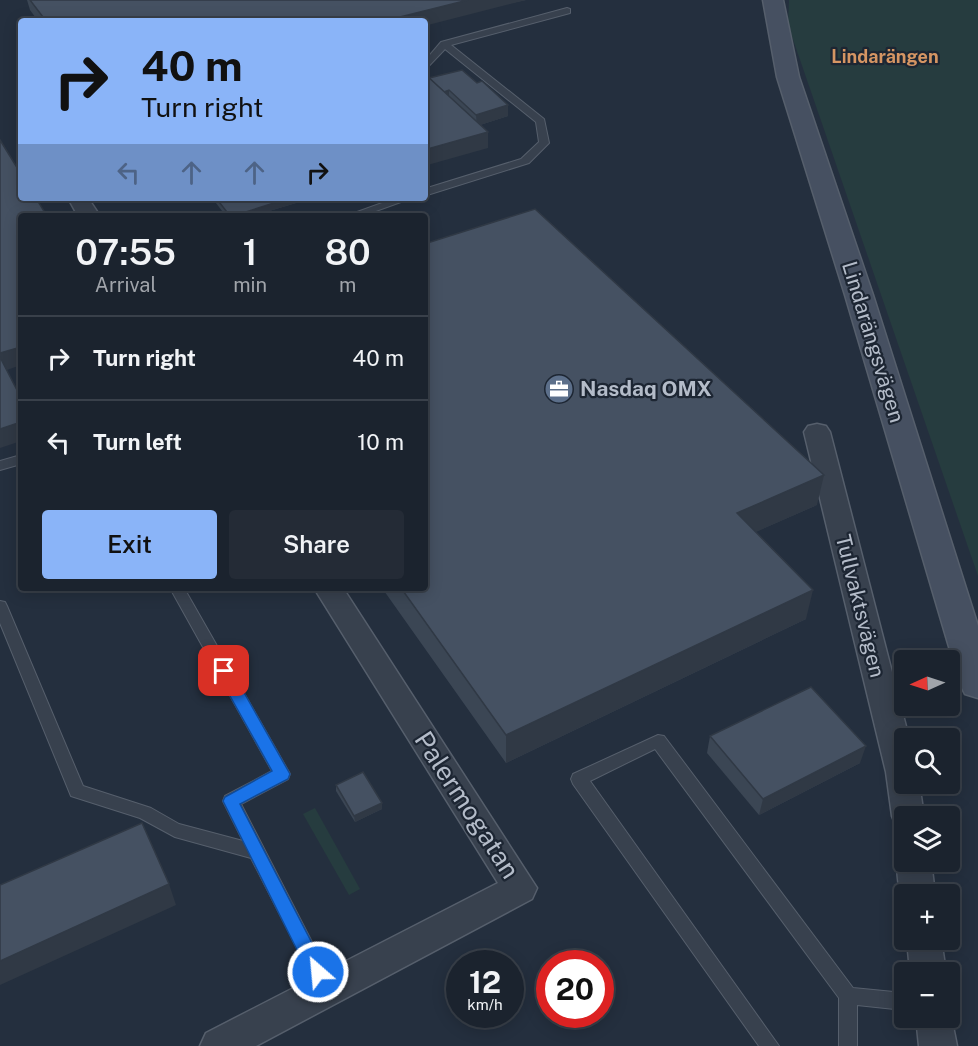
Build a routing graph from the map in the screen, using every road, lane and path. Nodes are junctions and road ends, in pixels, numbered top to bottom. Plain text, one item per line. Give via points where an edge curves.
1 (773, 0) edge
2 (567, 11) dead end
3 (444, 44) junction
4 (428, 64) edge
5 (428, 192) edge
6 (398, 201) edge
7 (360, 213) edge
8 (817, 432) dead end
9 (18, 460) edge
10 (0, 466) edge
11 (179, 591) edge
12 (330, 591) edge
13 (0, 606) edge
14 (978, 684) edge
15 (907, 806) edge
16 (257, 852) junction
17 (327, 989) junction
18 (848, 996) junction
19 (894, 1000) edge
20 (936, 1028) edge
21 (219, 1046) edge
22 (770, 1046) edge
23 (848, 1046) edge
24 (938, 1046) edge

1 - 14 street, Lindarängsvägen via 788,77
2 - 3 lane
3 - 4 lane
3 - 5 lane via 542,121 544,143 525,161
6 - 7 lane
8 - 15 street, Tullvaktsvägen via 902,772
9 - 10 lane
11 - 16 lane via 282,774 231,801
12 - 17 street, Palermogatan via 520,888
13 - 16 lane via 77,790 145,813 175,830
16 - 17 lane
17 - 21 street, Palermogatan
18 - 19 lane
18 - 22 lane via 658,741 579,779
18 - 23 lane
20 - 24 street

